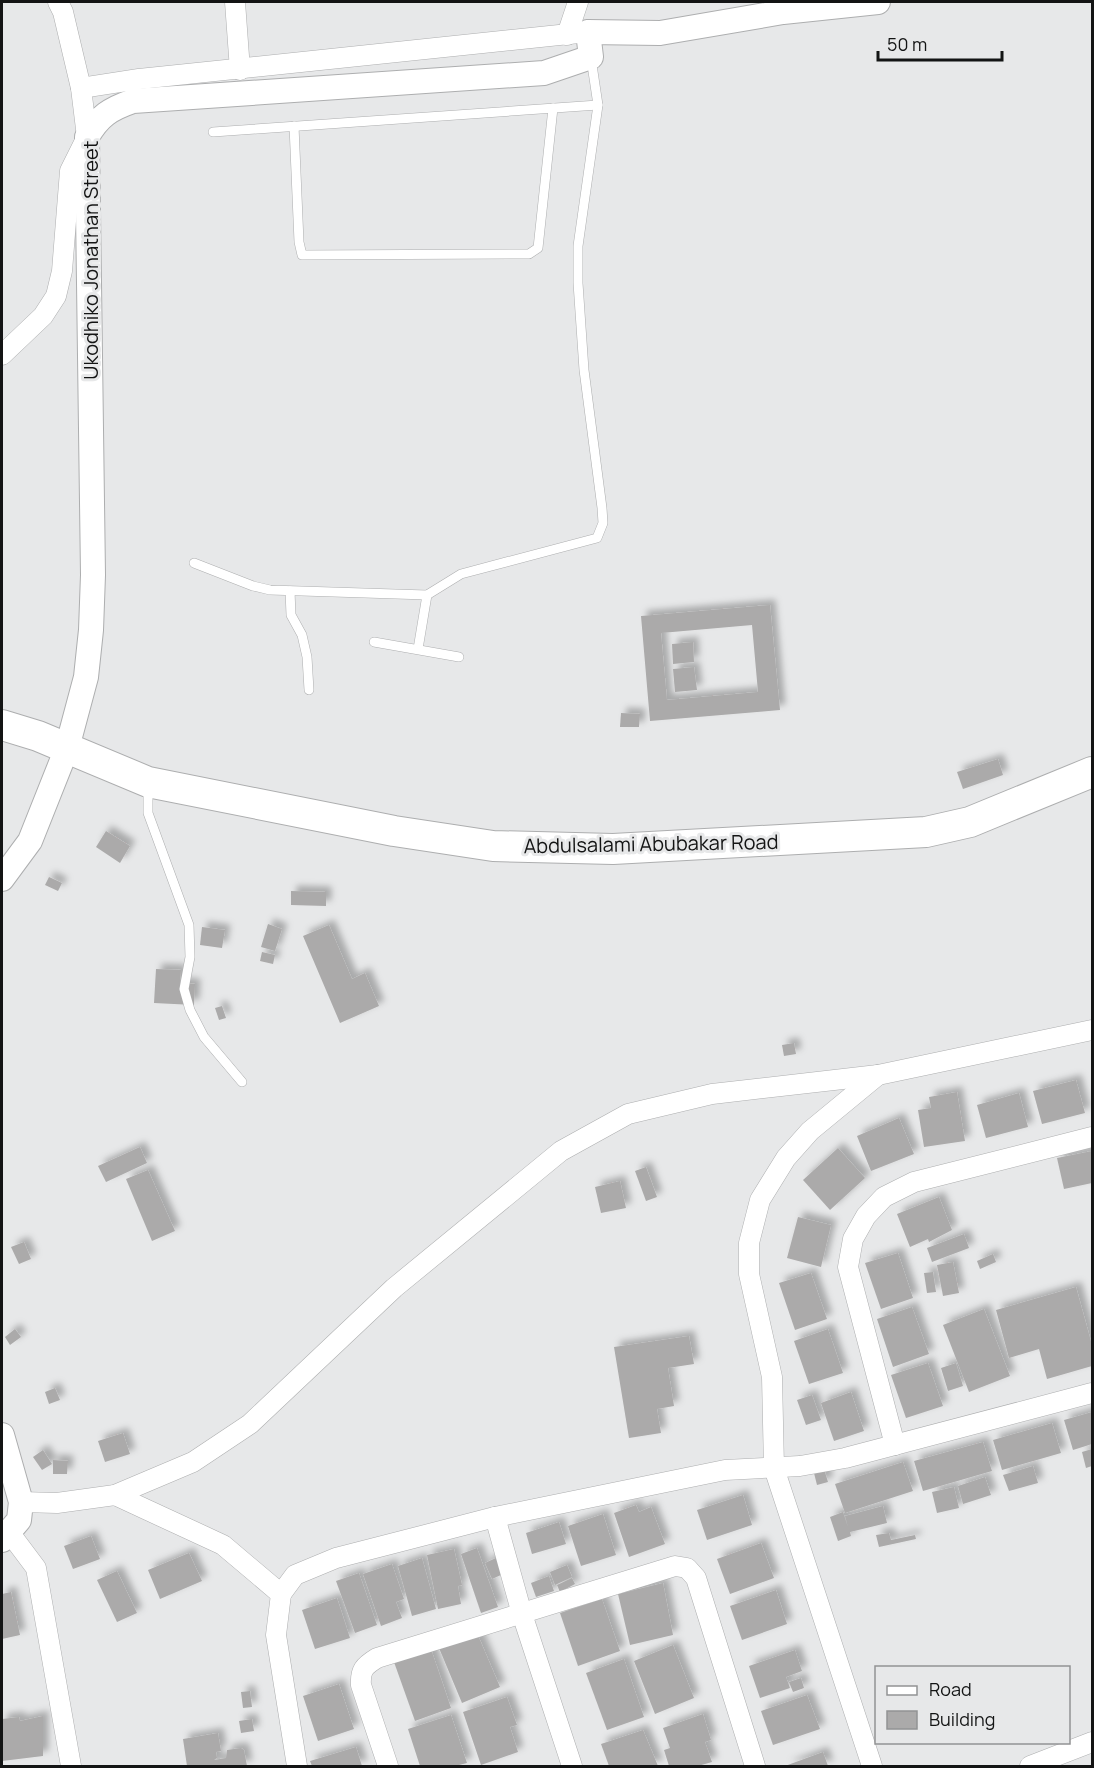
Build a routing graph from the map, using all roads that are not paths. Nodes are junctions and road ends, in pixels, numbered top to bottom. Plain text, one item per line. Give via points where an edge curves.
1 (58, 2) edge
2 (235, 2) edge
3 (578, 2) edge
4 (878, 2) edge
5 (578, 34) junction
6 (591, 57) junction
7 (240, 70) junction
8 (81, 88) junction
9 (598, 105) junction
10 (553, 108) junction
11 (294, 126) junction
12 (213, 132) dead end
13 (87, 137) junction
14 (2, 354) edge
15 (194, 563) dead end
16 (290, 591) junction
17 (427, 596) junction
18 (374, 642) dead end
19 (418, 649) junction
20 (459, 657) dead end
21 (309, 690) dead end
22 (2, 725) edge
23 (67, 748) junction
24 (1092, 772) edge
25 (148, 782) junction
26 (2, 879) edge
27 (1092, 1030) edge
28 (878, 1075) junction
29 (242, 1082) dead end
30 (1092, 1137) edge
31 (1092, 1393) edge
32 (2, 1435) edge
33 (895, 1445) junction
34 (774, 1468) junction
35 (115, 1495) junction
36 (21, 1502) junction
37 (495, 1517) junction
38 (5, 1536) edge
39 (281, 1594) junction
40 (522, 1614) junction
41 (1092, 1742) edge
42 (71, 1767) edge
43 (297, 1767) edge
44 (388, 1767) edge
45 (572, 1767) edge
46 (755, 1767) edge
47 (872, 1767) edge
48 (1030, 1767) edge

1 - 8 street
2 - 7 street
3 - 5 street
4 - 5 street via 783,12 660,33
5 - 6 street
5 - 7 street
6 - 9 lane
6 - 13 street, Ukodhiko Jonathan Street via 544,73 133,101 110,108 97,119
7 - 8 street
8 - 13 street
9 - 10 lane
9 - 17 lane via 578,246 578,283 584,370 603,508 601,532 589,542 461,574
10 - 11 lane
10 - 11 lane via 538,248 529,254 302,255
11 - 12 lane
13 - 14 street via 70,171 63,271 56,296 43,316
13 - 23 street, Ukodhiko Jonathan Street via 91,630 86,677
15 - 16 lane via 253,586
16 - 17 lane
16 - 21 lane via 291,615 302,634 307,657
17 - 19 lane
18 - 19 lane
19 - 20 lane
22 - 23 main road, Abdulsalami Abubakar Road
23 - 25 main road, Abdulsalami Abubakar Road
23 - 26 street, Ukodhiko Jonathan Street via 30,841
24 - 25 main road, Abdulsalami Abubakar Road via 970,822 926,832 603,849 493,846 394,831
25 - 29 lane via 148,813 189,925 190,957 184,989 190,1010 204,1037
27 - 28 street
28 - 34 street via 810,1131 786,1158 760,1200 749,1243 749,1274 772,1377
28 - 35 street via 712,1094 618,1119 561,1151 394,1288 250,1424 194,1462
30 - 33 street via 914,1182 884,1197 866,1216 853,1239 848,1267
31 - 33 street
32 - 36 street
33 - 34 street via 816,1464
34 - 37 street via 725,1470
34 - 47 street
35 - 36 street via 57,1503
35 - 39 street via 223,1545
36 - 38 street via 19,1520
37 - 39 street via 336,1558 295,1575
37 - 40 street
38 - 42 street via 36,1568
39 - 43 street via 276,1635
40 - 44 street via 377,1658 366,1665 361,1672 362,1685
40 - 45 street
40 - 46 street via 664,1568 687,1568 696,1578
41 - 48 street

